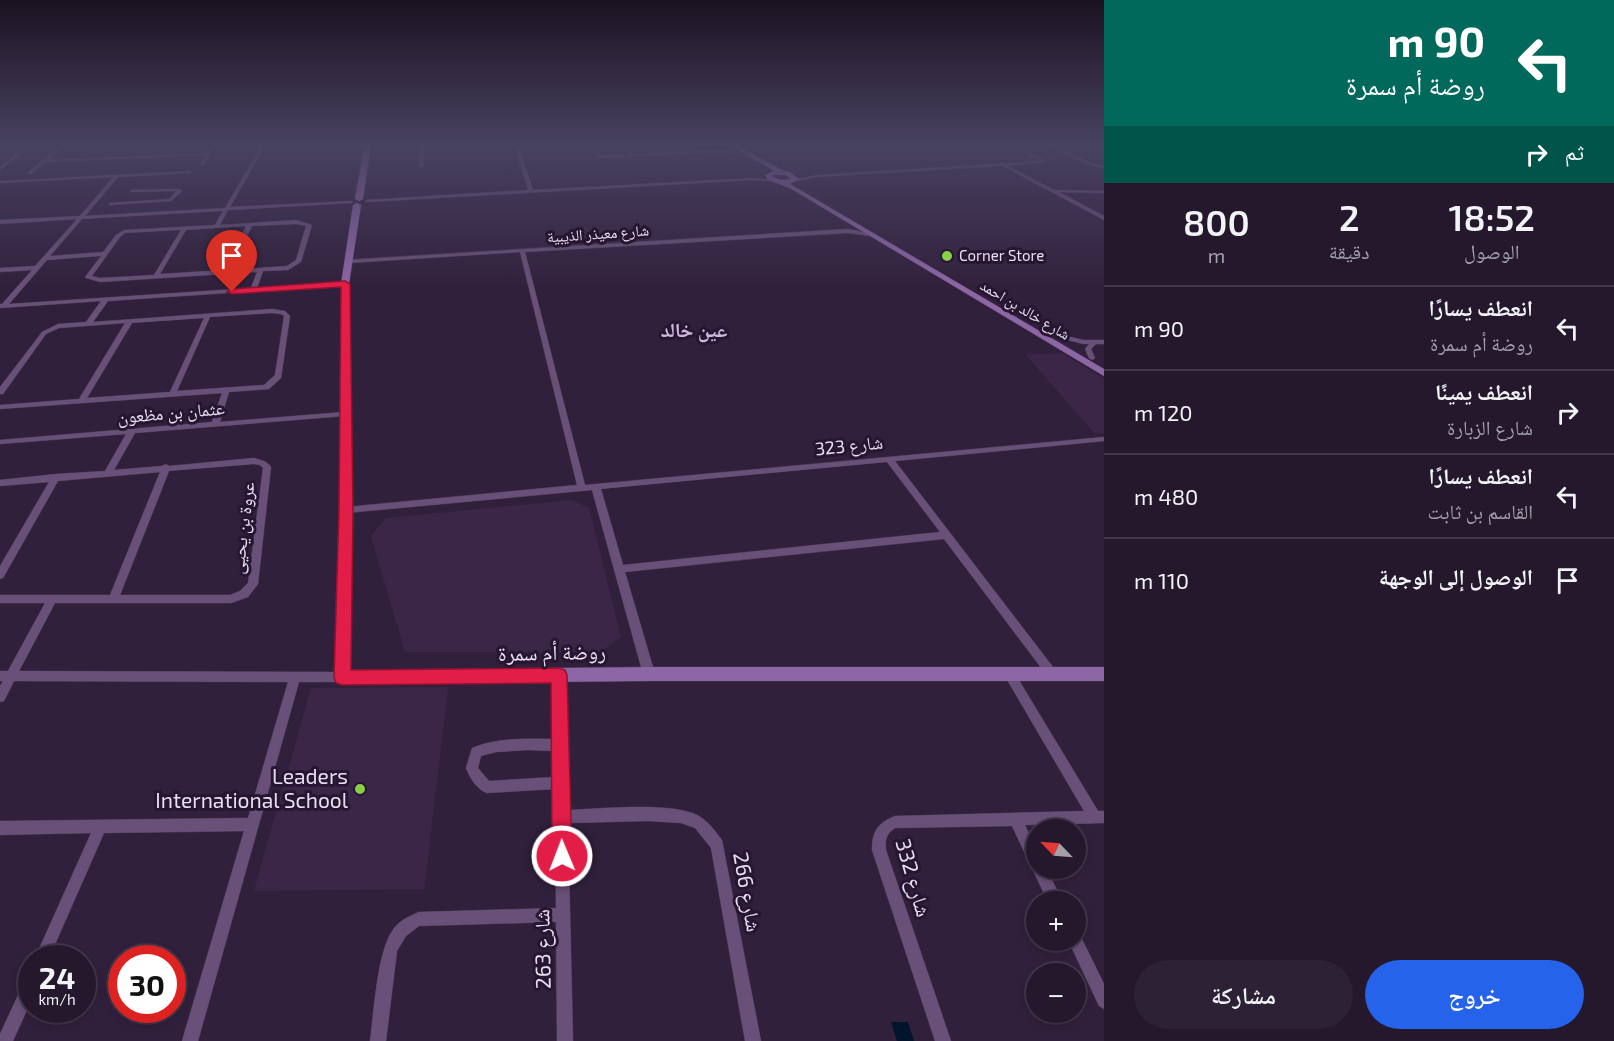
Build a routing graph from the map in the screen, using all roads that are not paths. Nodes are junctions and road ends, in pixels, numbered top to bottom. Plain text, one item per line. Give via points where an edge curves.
1 (103, 193) edge
2 (178, 193) edge
3 (236, 193) edge
4 (360, 193) edge
5 (521, 193) edge
6 (800, 193) edge
7 (811, 193) edge
8 (1056, 193) edge
9 (150, 202) junction
10 (358, 202) junction
11 (110, 204) dead end
12 (226, 210) junction
13 (140, 214) junction
14 (81, 218) junction
15 (1104, 218) edge
16 (0, 222) edge
17 (250, 224) junction
18 (217, 226) junction
19 (185, 228) junction
20 (851, 228) junction
21 (522, 251) junction
22 (103, 254) junction
23 (46, 258) junction
24 (349, 261) junction
25 (36, 268) junction
26 (0, 270) edge
27 (261, 270) junction
28 (226, 272) junction
29 (156, 276) junction
30 (345, 284) junction
31 (253, 290) junction
32 (106, 300) junction
33 (2, 307) edge
34 (208, 315) junction
35 (130, 321) junction
36 (89, 323) junction
37 (1054, 335) junction
38 (1104, 342) edge
39 (1093, 343) junction
40 (1092, 358) junction
41 (1104, 365) edge
42 (1104, 373) edge
43 (226, 391) junction
44 (0, 392) edge
45 (172, 395) junction
46 (81, 402) junction
47 (0, 407) edge
48 (345, 414) junction
49 (215, 425) junction
50 (132, 432) junction
51 (1104, 439) edge
52 (0, 442) edge
53 (890, 459) junction
54 (166, 467) junction
55 (109, 472) junction
56 (56, 477) junction
57 (0, 483) edge
58 (596, 487) junction
59 (582, 488) junction
60 (346, 510) junction
61 (946, 535) junction
62 (621, 569) junction
63 (0, 575) edge
64 (0, 599) edge
65 (113, 599) junction
66 (52, 600) junction
67 (649, 674) junction
68 (1052, 674) junction
69 (1104, 674) edge
70 (559, 675) junction
71 (1010, 675) junction
72 (0, 676) edge
73 (13, 676) junction
74 (295, 677) junction
75 (342, 677) junction
76 (0, 697) edge
77 (560, 745) junction
78 (561, 783) junction
79 (561, 817) junction
80 (1099, 817) edge
81 (1016, 820) junction
82 (251, 824) junction
83 (100, 827) junction
84 (0, 828) edge
85 (1026, 841) edge
86 (563, 915) junction
87 (48, 945) edge
88 (1080, 951) edge
89 (1104, 1001) edge
90 (18, 1012) edge
91 (5, 1041) edge
92 (190, 1041) edge
93 (378, 1041) edge
94 (565, 1041) edge
95 (753, 1041) edge
96 (944, 1041) edge

1 - 14 street
2 - 9 street via 173,200
3 - 12 street
4 - 10 street
5 - 10 street
6 - 20 street, شارع خالد بن احمد
7 - 37 street, شارع خالد بن احمد
8 - 15 street
9 - 11 street
9 - 13 street
10 - 12 street
10 - 24 street
12 - 13 street
12 - 18 street
13 - 14 street
14 - 16 street
14 - 23 street
17 - 18 street
17 - 27 street via 309,225 297,264
17 - 28 street
18 - 19 street
19 - 22 street via 124,232
19 - 29 street
20 - 21 street, شارع معيذر الذيبية
20 - 42 street, شارع خالد بن احمد via 870,234
21 - 24 street, شارع معيذر الذيبية
21 - 59 street
22 - 23 street
22 - 29 street via 88,274 89,279
23 - 25 street
24 - 30 street
25 - 26 street
25 - 33 street
27 - 28 street
27 - 31 street
28 - 29 street
30 - 31 street
30 - 48 street
31 - 32 street
32 - 33 street
32 - 36 street
34 - 35 street
34 - 43 street via 272,310 287,316 275,381 266,387
34 - 45 street
35 - 36 street
35 - 46 street
36 - 44 street via 58,326 44,333
37 - 39 street
37 - 40 street, شارع خالد بن احمد
38 - 39 street
39 - 40 street via 1088,349
40 - 41 street, شارع خالد بن احمد
43 - 45 street
43 - 49 street
45 - 46 street
46 - 47 street
48 - 49 street, عثمان بن مظعون
48 - 60 street
49 - 50 street, عثمان بن مظعون
50 - 52 street, عثمان بن مظعون
50 - 55 street
51 - 53 street, شارع 323
53 - 58 street, شارع 323
53 - 61 street
54 - 55 street, عروة بن يحيى
54 - 65 street
54 - 65 street, عروة بن يحيى via 254,461 267,467 253,584 244,594 231,599
55 - 56 street, عروة بن يحيى
56 - 57 street, عروة بن يحيى
56 - 63 street
58 - 59 street, شارع 323
58 - 62 street
59 - 60 street, شارع 323
60 - 75 street
61 - 62 street
61 - 68 street
62 - 67 street
64 - 66 street, عروة بن يحيى
65 - 66 street, عروة بن يحيى
66 - 73 street
67 - 70 street, روضة أم سمرة
67 - 71 street, روضة أم سمرة
68 - 69 street, روضة أم سمرة
68 - 71 street, روضة أم سمرة
70 - 75 street, روضة أم سمرة
70 - 77 street, شارع 263
71 - 80 street, شارع 332
72 - 73 street, روضة أم سمرة
73 - 74 street, روضة أم سمرة
73 - 76 street
74 - 75 street, روضة أم سمرة
74 - 82 street
77 - 78 street, شارع 263
77 - 78 street via 486,748 476,752 472,768 487,787
78 - 79 street, شارع 263
79 - 86 street, شارع 263
79 - 95 street, شارع 266 via 680,816 692,820 710,835 717,845
80 - 81 street, شارع 332
81 - 85 street
81 - 96 street, شارع 332 via 894,822 882,830 878,840
82 - 83 street
82 - 92 street
83 - 84 street
83 - 87 street
86 - 93 street via 410,922 390,951
86 - 94 street, شارع 263
88 - 89 street
90 - 91 street

